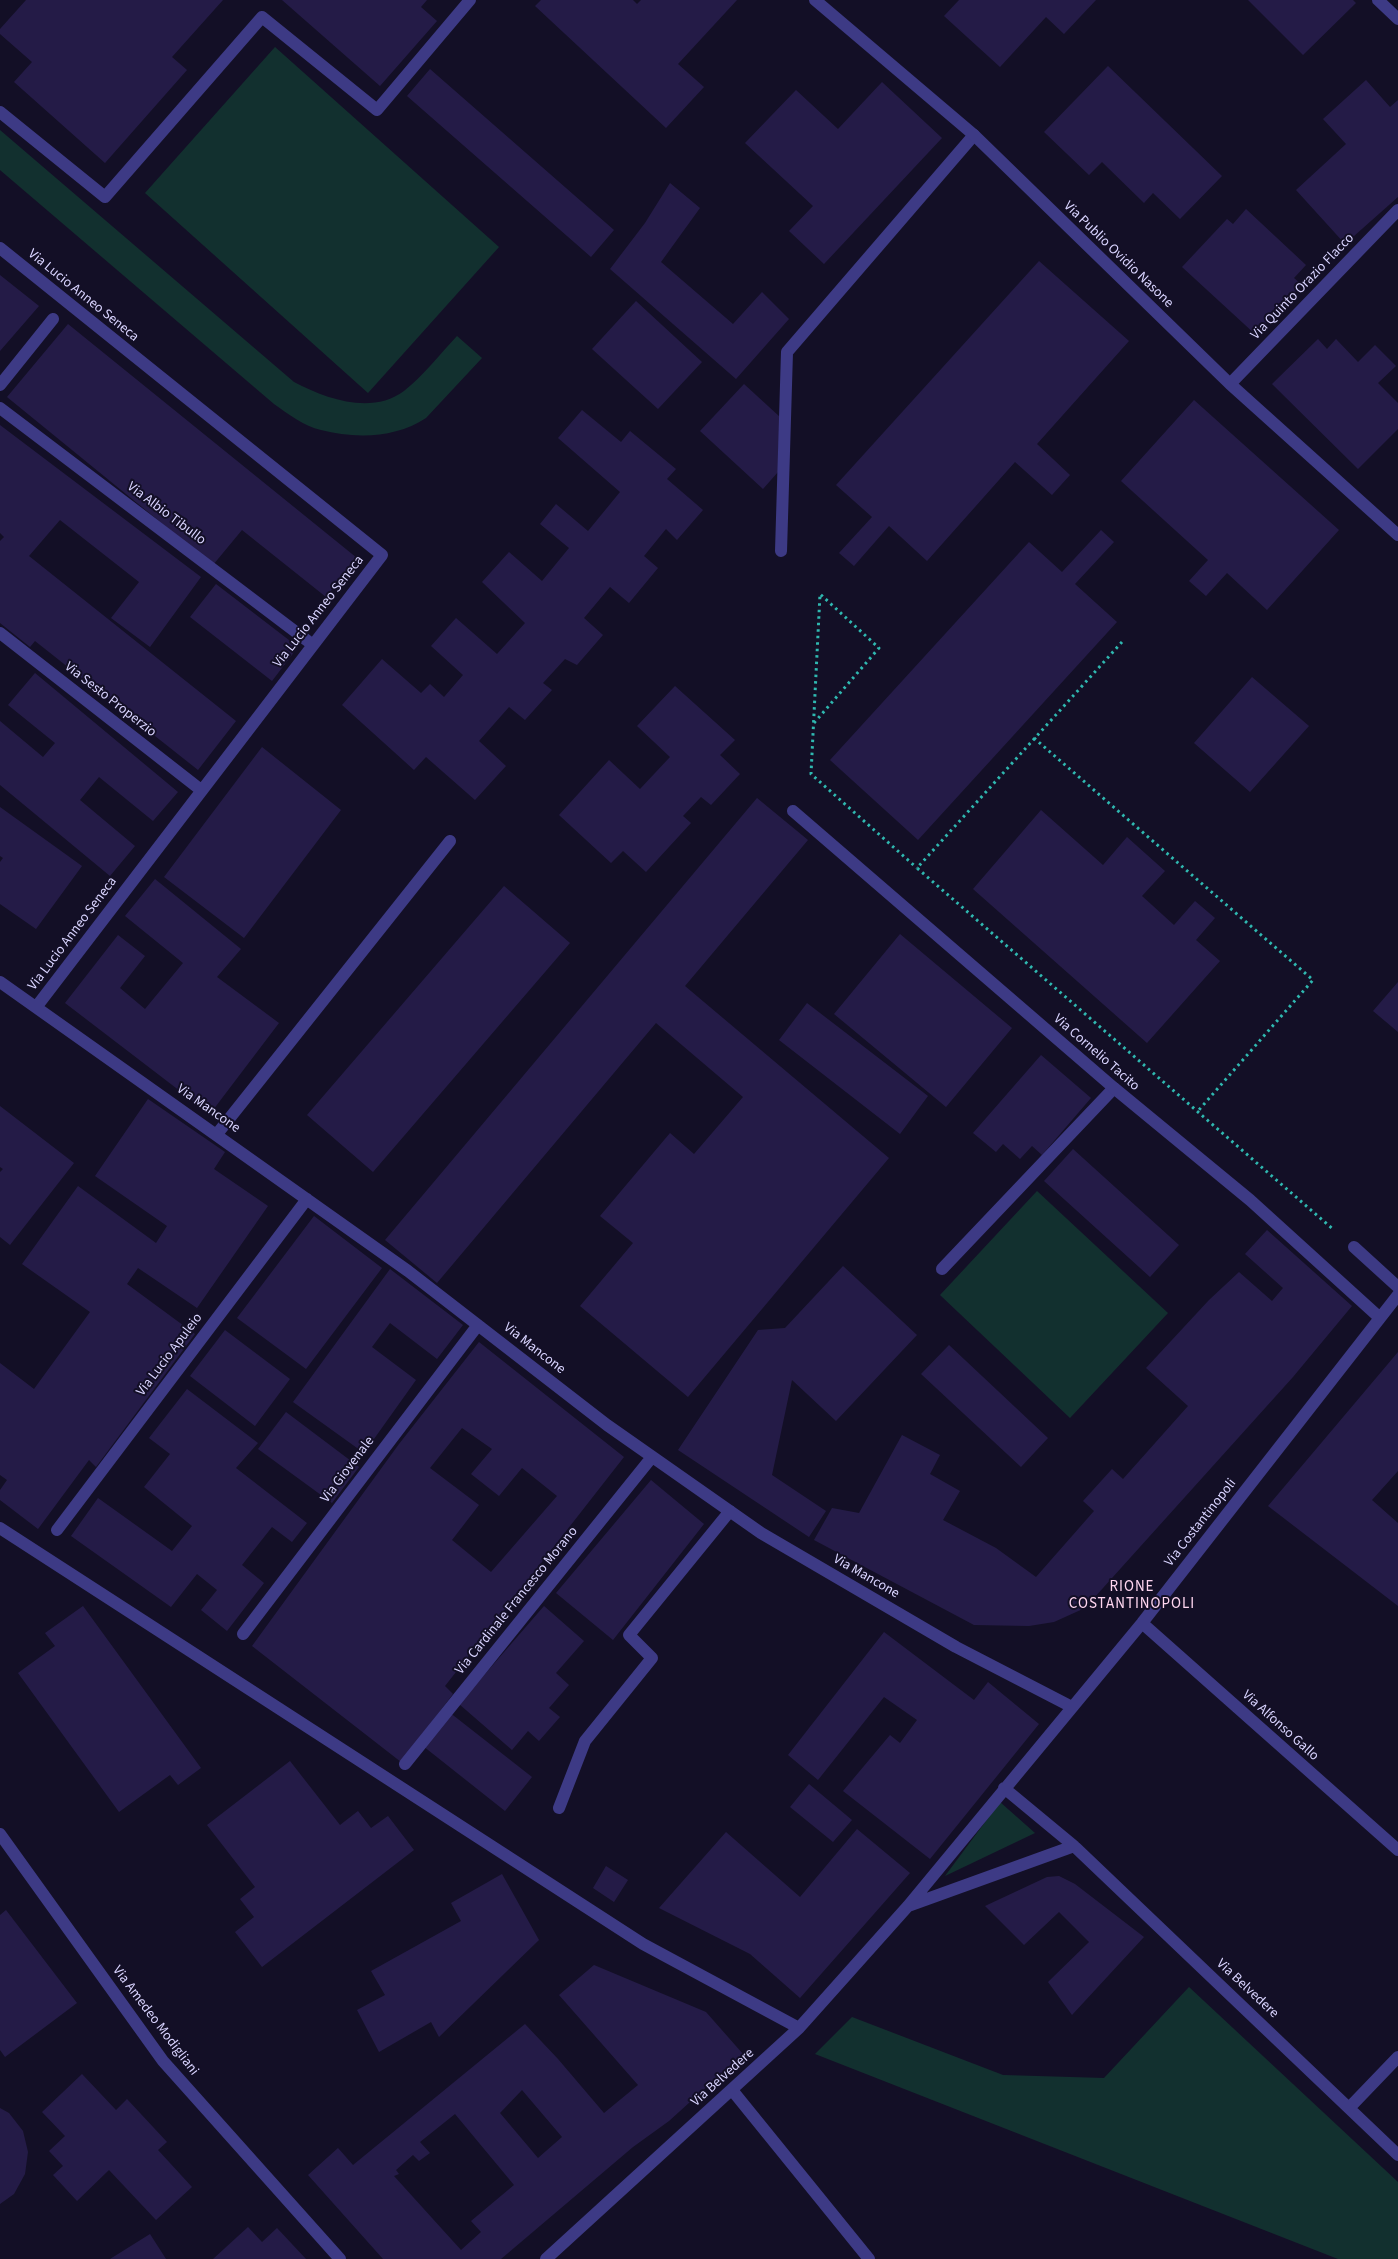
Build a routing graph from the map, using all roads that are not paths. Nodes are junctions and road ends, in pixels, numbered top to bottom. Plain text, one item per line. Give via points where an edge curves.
1 (470, 0) edge
2 (815, 0) edge
3 (1378, 0) edge
4 (1398, 19) edge
5 (0, 112) edge
6 (974, 136) junction
7 (1398, 210) edge
8 (0, 248) edge
9 (53, 319) dead end
10 (1230, 384) junction
11 (0, 385) edge
12 (0, 408) edge
13 (1398, 535) edge
14 (781, 551) dead end
15 (0, 633) edge
16 (313, 645) junction
17 (202, 790) junction
18 (793, 811) dead end
19 (450, 841) dead end
20 (0, 982) edge
21 (37, 1006) junction
22 (1114, 1088) junction
23 (217, 1134) junction
24 (307, 1198) junction
25 (1354, 1247) road end
26 (942, 1269) dead end
27 (1398, 1287) edge
28 (1398, 1295) edge
29 (1380, 1318) junction
30 (478, 1325) junction
31 (652, 1456) junction
32 (730, 1511) junction
33 (0, 1528) edge
34 (57, 1530) dead end
35 (1142, 1623) junction
36 (243, 1634) dead end
37 (1072, 1707) junction
38 (405, 1764) dead end
39 (1004, 1788) junction
40 (559, 1808) dead end
41 (0, 1834) edge
42 (1074, 1846) junction
43 (1398, 1850) edge
44 (908, 1906) junction
45 (799, 2028) junction
46 (1398, 2057) edge
47 (732, 2090) junction
48 (1350, 2107) junction
49 (1398, 2154) edge
50 (340, 2259) edge
51 (546, 2259) edge
52 (869, 2259) edge

1 - 5 street via 377,110 262,17 105,197
2 - 6 street, Via Publio Ovidio Nasone
3 - 4 street
6 - 10 street, Via Publio Ovidio Nasone
6 - 14 street via 787,352
7 - 10 street, Via Quinto Orazio Flacco
8 - 16 street, Via Lucio Anneo Seneca via 382,555
9 - 11 street
10 - 13 street, Via Publio Ovidio Nasone
12 - 16 street, Via Albio Tibullo
15 - 17 street, Via Sesto Properzio
16 - 17 street, Via Lucio Anneo Seneca
17 - 21 street, Via Lucio Anneo Seneca
18 - 22 street, Via Cornelio Tacito
19 - 23 street
20 - 21 street, Via Mancone
21 - 23 street, Via Mancone
22 - 26 street
22 - 29 street, Via Cornelio Tacito via 1250,1200
23 - 24 street, Via Mancone
24 - 30 street, Via Mancone
24 - 34 street, Via Lucio Apuleio
25 - 27 street
28 - 29 street, Via Costantinopoli
29 - 35 street, Via Costantinopoli
30 - 31 street, Via Mancone
30 - 36 street, Via Giovenale
31 - 32 street, Via Mancone
31 - 38 street, Via Cardinale Francesco Morano
32 - 37 street, Via Mancone via 761,1533 956,1647
32 - 40 street via 629,1635 652,1658 585,1741
33 - 45 street via 643,1944
35 - 37 street, Via Costantinopoli
35 - 43 street, Via Alfonso Gallo
37 - 39 street, Via Costantinopoli
39 - 42 street, Via Belvedere
39 - 44 street, Via Belvedere
41 - 50 street, Via Amedeo Modigliani via 163,2061
42 - 44 street, Via Belvedere
42 - 48 street, Via Belvedere
44 - 45 street, Via Belvedere
45 - 47 street, Via Belvedere
46 - 48 street
47 - 51 street, Via Belvedere
47 - 52 street
48 - 49 street, Via Belvedere

